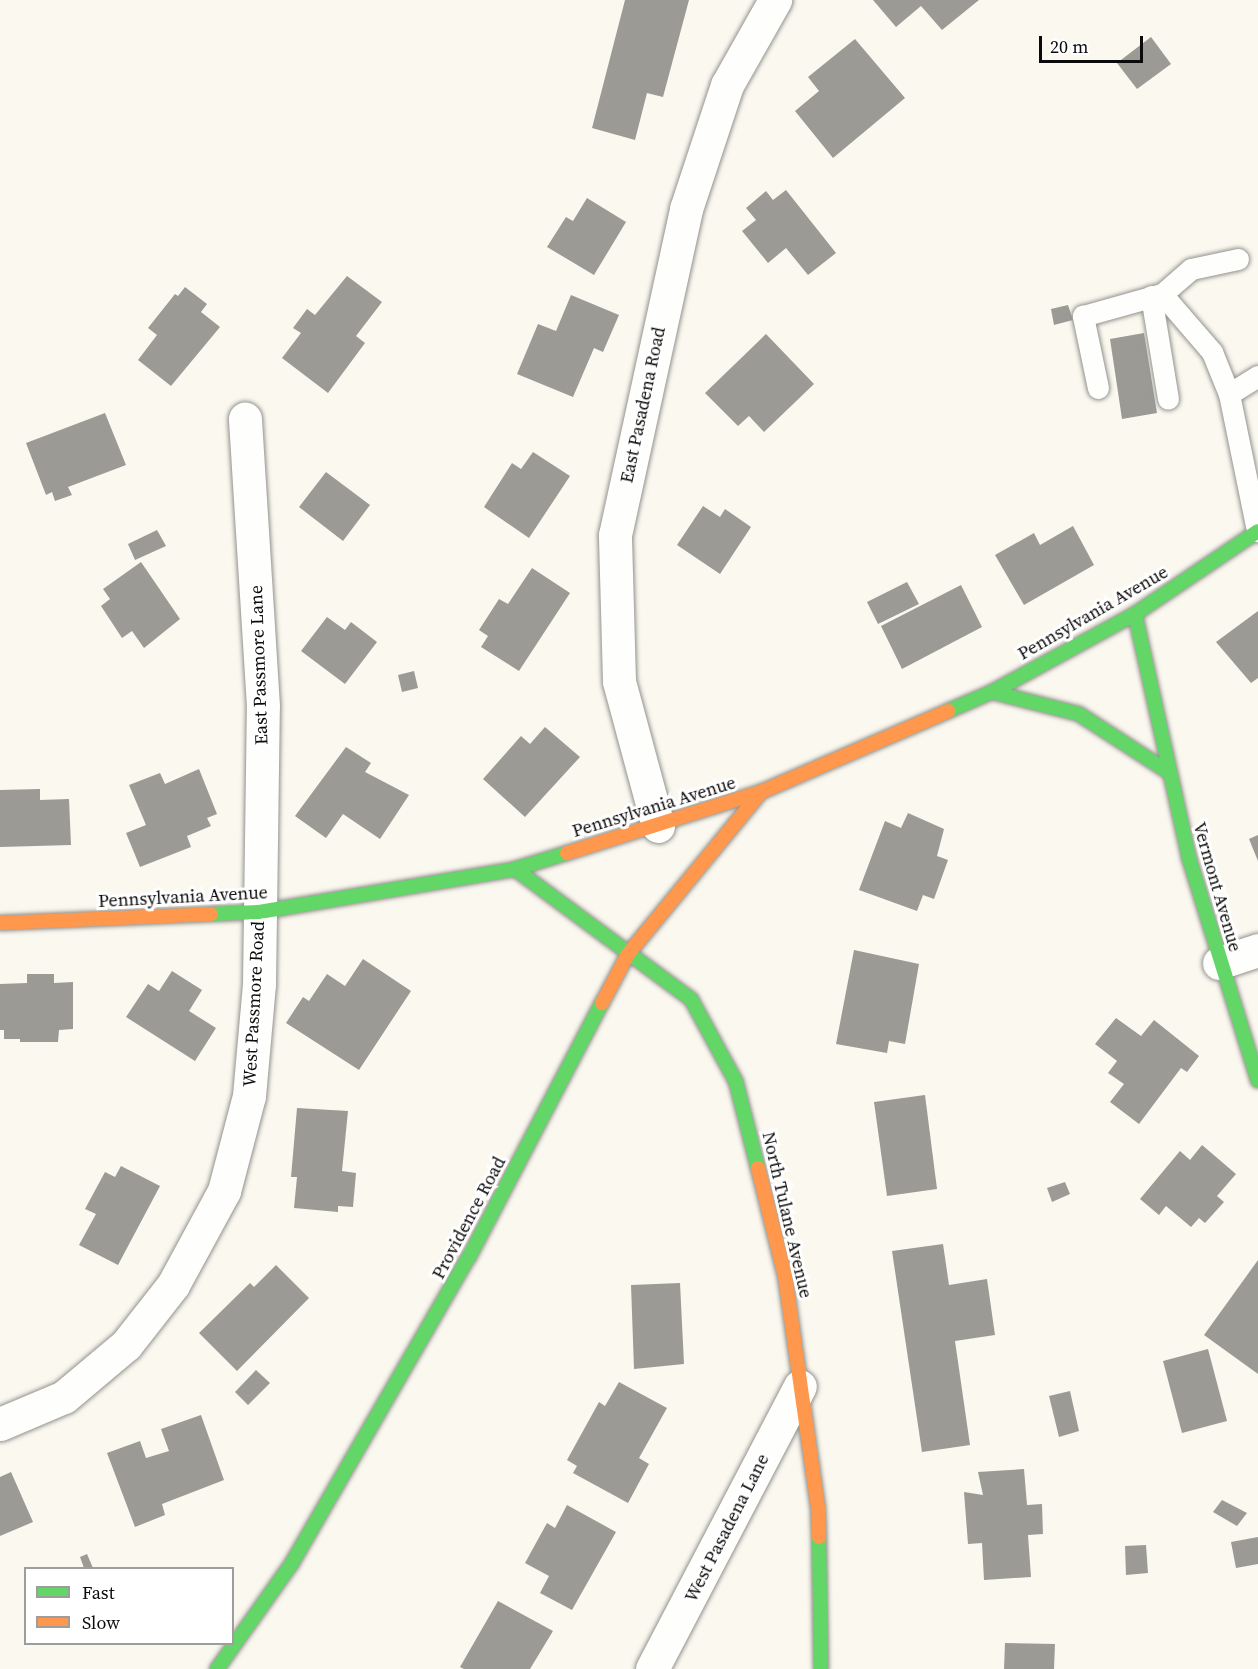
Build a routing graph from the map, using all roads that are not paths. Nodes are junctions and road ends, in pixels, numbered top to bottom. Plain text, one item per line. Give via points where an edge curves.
1 (775, 0) edge
2 (1238, 259) dead end
3 (1156, 295) junction
4 (1258, 376) edge
5 (1098, 388) dead end
6 (1229, 394) junction
7 (1168, 399) dead end
8 (244, 419) dead end
9 (1258, 531) edge
10 (1135, 614) junction
11 (992, 692) junction
12 (1167, 771) junction
13 (761, 792) junction
14 (658, 826) junction
15 (514, 869) junction
16 (259, 912) junction
17 (0, 923) edge
18 (1258, 950) edge
19 (628, 954) junction
20 (1219, 963) junction
21 (1258, 1081) edge
22 (800, 1386) junction
23 (0, 1424) edge
24 (234, 1645) edge
25 (234, 1645) edge
26 (217, 1669) edge
27 (652, 1669) edge
28 (821, 1669) edge

1 - 14 street, East Pasadena Road via 727,86 686,209 615,535 619,681
2 - 3 lane via 1191,269
3 - 5 lane via 1083,316
3 - 6 lane via 1212,352
3 - 7 lane
4 - 6 lane
6 - 9 lane
8 - 16 street, East Passmore Lane via 263,706
9 - 10 street, Pennsylvania Avenue
10 - 11 street, Pennsylvania Avenue
10 - 12 street, Vermont Avenue
11 - 12 street via 1079,714
11 - 13 street, Pennsylvania Avenue
12 - 20 street, Vermont Avenue
13 - 14 street, Pennsylvania Avenue
13 - 19 street, Providence Road
14 - 15 street, Pennsylvania Avenue
15 - 16 street, Pennsylvania Avenue
15 - 19 street, North Tulane Avenue
16 - 17 street, Pennsylvania Avenue
16 - 23 street, West Passmore Road via 259,984 249,1096 224,1191 213,1216 174,1285 126,1345 64,1397
18 - 20 street
19 - 22 street, North Tulane Avenue via 691,999 736,1082 784,1276
19 - 25 street, Providence Road via 470,1257 292,1563
20 - 21 street, Vermont Avenue
22 - 27 street, West Pasadena Lane
22 - 28 street, North Tulane Avenue via 818,1508
24 - 26 street, Providence Road

